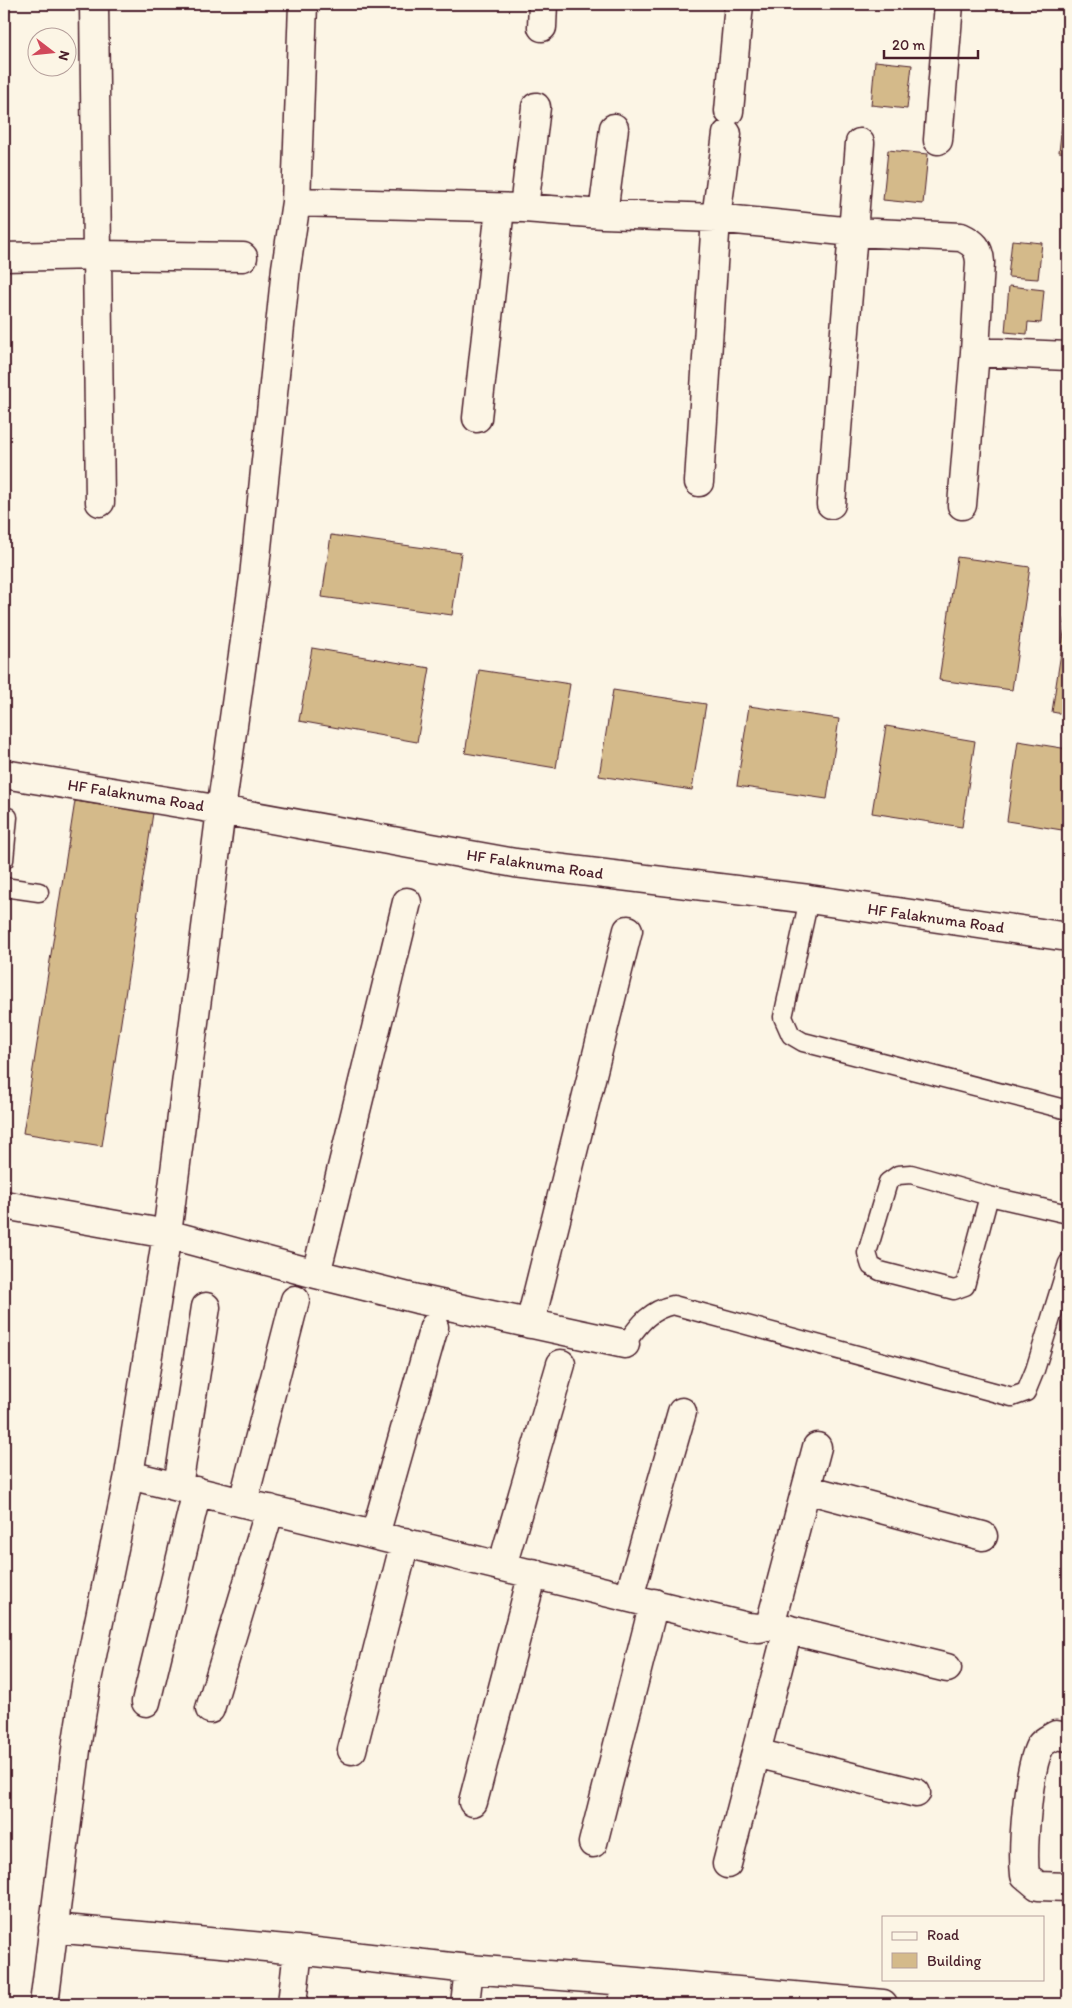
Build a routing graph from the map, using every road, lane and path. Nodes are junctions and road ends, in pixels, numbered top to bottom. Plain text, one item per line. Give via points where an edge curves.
1 (94, 4) edge
2 (303, 4) edge
3 (738, 4) edge
4 (950, 4) edge
5 (536, 107) dead end
6 (614, 128) dead end
7 (938, 140) dead end
8 (860, 143) dead end
9 (296, 202) junction
10 (512, 208) junction
11 (604, 214) junction
12 (716, 218) junction
13 (852, 232) junction
14 (97, 255) junction
15 (4, 257) edge
16 (242, 257) dead end
17 (976, 352) junction
18 (1068, 356) edge
19 (478, 418) dead end
20 (699, 482) dead end
21 (100, 502) dead end
22 (831, 504) dead end
23 (962, 506) dead end
24 (4, 774) edge
25 (221, 810) junction
26 (8, 817) dead end
27 (4, 860) edge
28 (4, 887) edge
29 (39, 892) dead end
30 (809, 899) junction
31 (407, 902) dead end
32 (628, 930) dead end
33 (1068, 937) edge
34 (1068, 1110) edge
35 (990, 1196) junction
36 (4, 1204) edge
37 (1068, 1214) edge
38 (167, 1234) junction
39 (1068, 1263) edge
40 (316, 1274) junction
41 (295, 1300) dead end
42 (206, 1307) dead end
43 (530, 1324) junction
44 (434, 1327) dead end
45 (625, 1344) joint
46 (561, 1364) dead end
47 (682, 1412) dead end
48 (817, 1447) dead end
49 (129, 1474) junction
50 (187, 1489) junction
51 (806, 1489) junction
52 (243, 1502) junction
53 (270, 1509) junction
54 (375, 1535) junction
55 (982, 1536) dead end
56 (405, 1542) junction
57 (502, 1566) junction
58 (532, 1573) junction
59 (642, 1600) junction
60 (779, 1627) junction
61 (947, 1668) dead end
62 (146, 1702) dead end
63 (210, 1709) dead end
64 (1068, 1737) edge
65 (352, 1750) dead end
66 (756, 1753) junction
67 (916, 1793) dead end
68 (473, 1802) dead end
69 (593, 1843) dead end
70 (727, 1864) dead end
71 (1068, 1887) edge
72 (52, 1928) junction
73 (298, 1950) junction
74 (469, 1969) junction
75 (624, 1992) edge
76 (44, 2004) edge
77 (292, 2004) edge
78 (465, 2004) edge
79 (876, 2004) edge
80 (883, 2004) edge

1 - 14 street
2 - 9 street
3 - 12 street
4 - 7 street
5 - 10 street
6 - 11 street
8 - 13 street
9 - 10 street
9 - 25 street via 286,268 254,577
10 - 11 street
10 - 19 street
11 - 12 street
12 - 13 street
12 - 20 street
13 - 17 street via 961,237 972,242 979,250 980,262
13 - 22 street
14 - 15 street
14 - 16 street
14 - 21 street
17 - 18 street
17 - 23 street
24 - 25 street, HF Falaknuma Road
25 - 30 street, HF Falaknuma Road via 516,863
25 - 38 street
26 - 27 lane
28 - 29 lane
30 - 33 street, HF Falaknuma Road
30 - 34 lane via 783,1017 791,1035 803,1042
31 - 40 street
32 - 43 street
35 - 35 lane via 911,1174 898,1175 888,1182 867,1252 871,1266 954,1290 965,1286
35 - 37 lane
36 - 38 street
38 - 40 street
38 - 49 street
39 - 45 lane via 1026,1392 1012,1397 673,1305 659,1308 640,1324
40 - 43 street
41 - 52 street
42 - 50 street
43 - 45 street
44 - 54 street
46 - 57 street
47 - 59 street
48 - 51 street
49 - 50 street
49 - 72 street via 86,1685
50 - 52 street
50 - 62 street
51 - 55 street
51 - 60 street
52 - 53 street
53 - 54 street
53 - 63 street
54 - 56 street
56 - 57 street
56 - 65 street
57 - 58 street
58 - 59 street
58 - 68 street
59 - 60 street via 748,1627
59 - 69 street
60 - 61 street
60 - 66 street
64 - 71 street via 1056,1735 1041,1744 1032,1765 1023,1858 1025,1875 1038,1886
66 - 67 street
66 - 70 street
72 - 73 street
72 - 76 street
73 - 74 street
73 - 77 street
74 - 75 street
74 - 78 street
75 - 79 street
79 - 80 street

